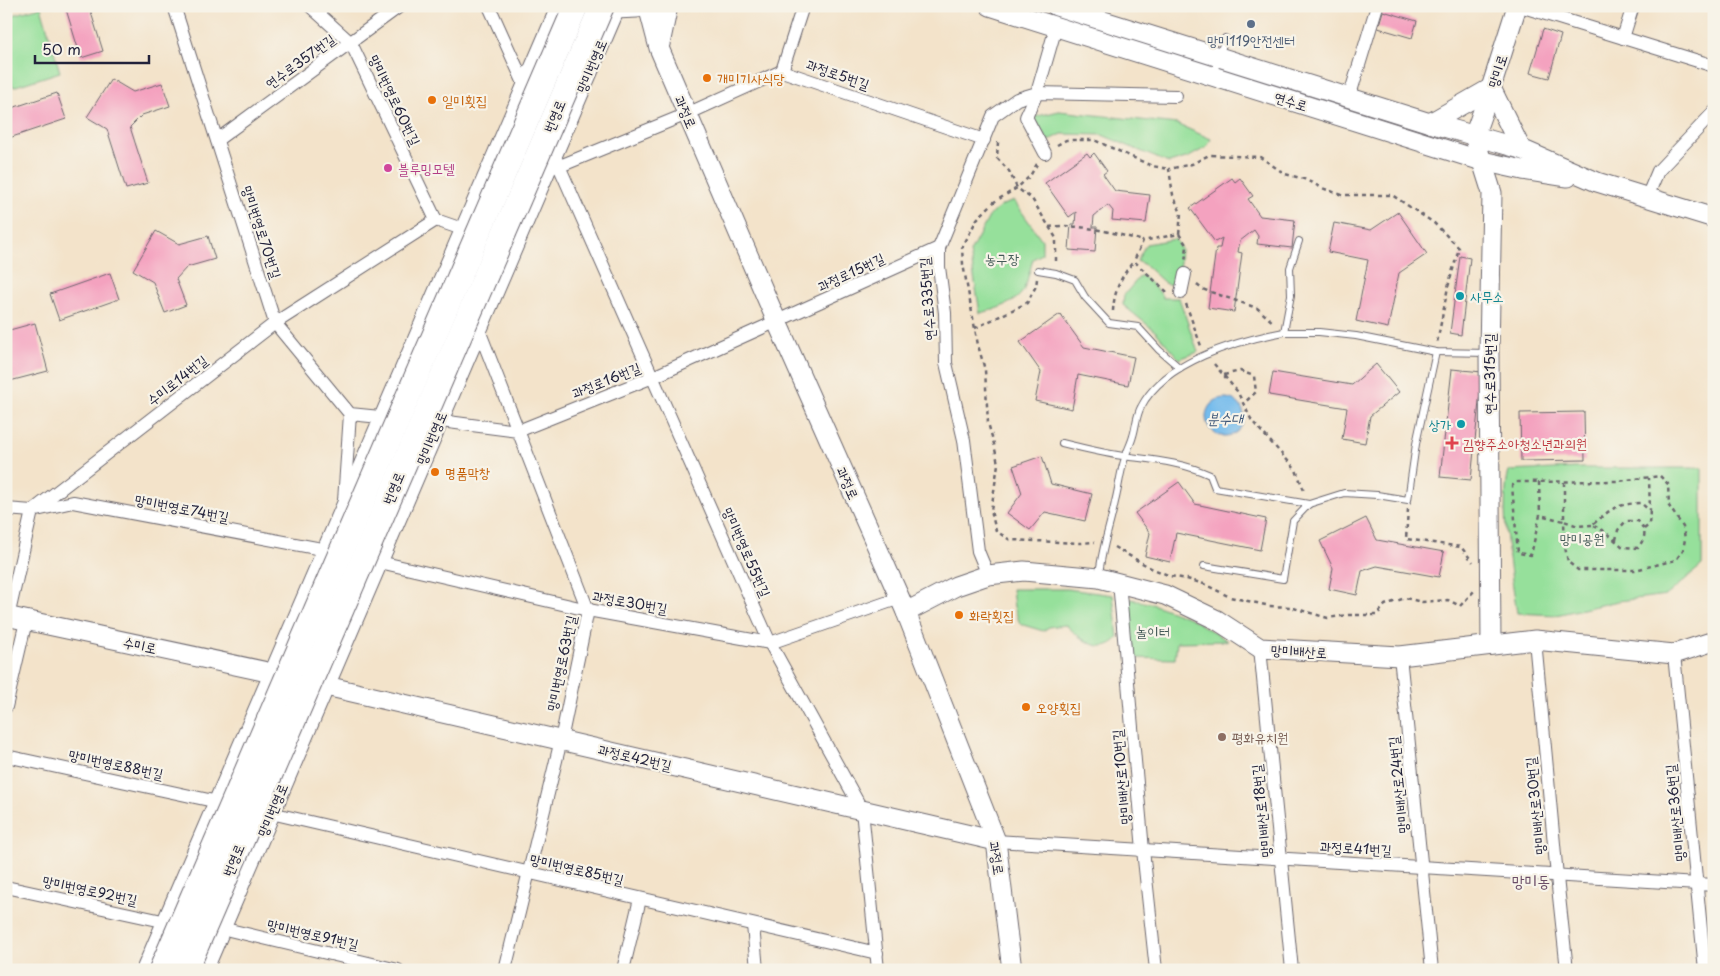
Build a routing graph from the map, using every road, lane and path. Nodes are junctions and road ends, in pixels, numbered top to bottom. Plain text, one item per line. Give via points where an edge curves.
1 (174, 6) edge
2 (310, 6) edge
3 (400, 6) edge
4 (489, 6) edge
5 (561, 6) edge
6 (576, 6) edge
7 (602, 6) edge
8 (668, 6) edge
9 (803, 6) edge
10 (990, 6) edge
11 (1377, 6) edge
12 (1518, 6) edge
13 (1632, 6) edge
14 (641, 7) edge
15 (1063, 7) edge
16 (1056, 27) junction
17 (1225, 38) dead end
18 (1623, 38) junction
19 (351, 43) junction
20 (659, 48) junction
21 (1219, 57) junction
22 (1714, 66) edge
23 (782, 71) junction
24 (1212, 76) junction
25 (526, 88) junction
26 (1491, 88) junction
27 (1037, 93) junction
28 (1176, 96) dead end
29 (1349, 98) junction
30 (1714, 112) edge
31 (687, 114) junction
32 (1430, 123) junction
33 (1474, 136) junction
34 (998, 138) dead end
35 (217, 140) junction
36 (984, 140) junction
37 (1521, 149) junction
38 (1045, 153) junction
39 (494, 161) junction
40 (1482, 161) junction
41 (553, 163) junction
42 (1168, 169) junction
43 (1596, 182) junction
44 (1017, 188) junction
45 (1647, 197) junction
46 (1714, 218) edge
47 (436, 220) junction
48 (1049, 227) junction
49 (464, 230) junction
50 (1178, 234) junction
51 (1143, 241) junction
52 (1300, 241) dead end
53 (939, 248) junction
54 (452, 260) junction
55 (1134, 261) junction
56 (1038, 270) joint
57 (1056, 272) junction
58 (1185, 274) junction
59 (1181, 293) junction
60 (777, 322) junction
61 (275, 323) junction
62 (1109, 324) junction
63 (478, 328) junction
64 (974, 328) junction
65 (1284, 332) junction
66 (1436, 352) junction
67 (1489, 353) junction
68 (1204, 356) junction
69 (1180, 368) junction
70 (1224, 375) junction
71 (653, 378) junction
72 (1243, 404) junction
73 (350, 414) junction
74 (384, 418) junction
75 (438, 421) junction
76 (518, 432) junction
77 (1062, 443) dead end
78 (1125, 456) junction
79 (1648, 478) junction
80 (1539, 482) junction
81 (1564, 482) junction
82 (1408, 500) junction
83 (1309, 504) junction
84 (6, 509) edge
85 (32, 511) junction
86 (1650, 511) junction
87 (343, 514) junction
88 (1540, 515) junction
89 (1564, 522) junction
90 (1592, 525) junction
91 (1644, 529) junction
92 (1616, 540) junction
93 (1104, 542) junction
94 (327, 550) junction
95 (351, 556) joint
96 (378, 562) junction
97 (1474, 563) dead end
98 (1204, 566) dead end
99 (988, 575) junction
100 (1099, 578) junction
101 (1119, 582) junction
102 (1477, 588) dead end
103 (903, 605) junction
104 (588, 610) junction
105 (7, 617) edge
106 (26, 621) junction
107 (1535, 640) junction
108 (1714, 641) edge
109 (770, 643) junction
110 (1491, 645) junction
111 (1260, 648) junction
112 (1674, 654) junction
113 (1400, 656) junction
114 (274, 674) junction
115 (325, 686) junction
116 (6, 707) edge
117 (561, 740) junction
118 (6, 756) edge
119 (218, 802) junction
120 (862, 810) junction
121 (270, 813) junction
122 (996, 841) junction
123 (1143, 850) junction
124 (1281, 859) junction
125 (1422, 867) junction
126 (528, 873) junction
127 (1557, 876) junction
128 (1697, 884) junction
129 (1714, 885) edge
130 (6, 887) edge
131 (640, 899) junction
132 (167, 922) junction
133 (753, 925) junction
134 (221, 928) junction
135 (877, 953) junction
136 (146, 970) edge
137 (161, 970) edge
138 (186, 970) edge
139 (203, 970) edge
140 (398, 970) edge
141 (505, 970) edge
142 (623, 970) edge
143 (757, 970) edge
144 (878, 970) edge
145 (1012, 970) edge
146 (1156, 970) edge
147 (1292, 970) edge
148 (1432, 970) edge
149 (1568, 970) edge
150 (1705, 970) edge

1 - 35 street, 망미번영로70번길
2 - 19 street, 망미번영로60번길
3 - 19 street, 연수로357번길
4 - 25 street, 망미번영로55번길
5 - 25 street
6 - 137 highway, 번영로, bridge
7 - 138 highway, 번영로, bridge
8 - 20 street
9 - 23 street
10 - 16 street, 연수로
11 - 29 street
12 - 18 street
12 - 26 street, 망미로
13 - 18 street
14 - 20 street, 과정로
14 - 41 street, 망미번영로 via 615,9
15 - 21 street, 연수로
16 - 24 street, 연수로
16 - 27 street
17 - 21 lane
18 - 22 street
19 - 35 street, 연수로357번길
19 - 47 street, 망미번영로60번길
20 - 31 street, 과정로
21 - 24 lane
21 - 29 street, 연수로
23 - 31 street
23 - 36 street, 과정로5번길
24 - 40 street, 연수로
25 - 39 street
25 - 41 street, 망미번영로55번길
26 - 32 street
26 - 33 street, 망미로
26 - 37 street
27 - 28 street
27 - 36 street, 연수로335번길 via 1017,99 994,116
27 - 38 street via 1026,117
29 - 32 street, 연수로
30 - 45 street via 1658,171
31 - 41 street
31 - 60 street, 과정로
32 - 33 street, 연수로
33 - 37 street, 연수로
33 - 40 street, 연수로315번길
34 - 44 path via 997,158 1009,171
35 - 61 street, 망미번영로70번길
36 - 53 street, 연수로335번길
37 - 43 street, 연수로
38 - 42 path via 1066,140 1094,140 1152,166
38 - 44 path via 1030,176
39 - 41 street
39 - 49 street
40 - 43 street, 연수로
40 - 67 street, 연수로315번길 via 1492,193
41 - 63 street, 망미번영로
41 - 71 street, 망미번영로55번길
42 - 50 path via 1173,195 1181,213
42 - 66 path via 1192,164 1209,155 1260,157 1285,174 1342,195 1392,195 1434,223 1459,248
43 - 45 street, 연수로
44 - 48 path via 1032,199
44 - 64 path via 994,202 977,219 962,248
45 - 46 street, 연수로
47 - 49 street
47 - 61 street, 수미로14번길
48 - 51 path via 1062,225
48 - 57 path via 1056,238
49 - 54 street
50 - 51 path
50 - 58 path via 1187,246
51 - 55 path
52 - 65 lane via 1290,268 1291,295
53 - 60 street, 과정로15번길
53 - 99 street, 연수로335번길 via 946,363 964,440 978,551
54 - 63 street, 망미번영로63번길
54 - 74 street
55 - 59 path via 1166,292
55 - 62 path via 1117,285
56 - 57 lane
56 - 64 path via 1036,286 1027,303
57 - 62 lane via 1075,280
58 - 59 street
58 - 65 path via 1202,289 1257,308
59 - 68 path
60 - 71 street, 과정로16번길
60 - 103 street, 과정로
61 - 73 street, 망미번영로70번길
61 - 85 street, 수미로14번길
62 - 69 lane via 1138,327
63 - 75 street, 망미번영로
63 - 76 street, 망미번영로63번길
64 - 93 path via 985,370 988,423 998,464 991,511 996,531 1010,540
65 - 66 lane via 1356,336
65 - 68 lane via 1253,338
66 - 67 lane
66 - 82 lane
67 - 110 street, 연수로315번길
68 - 69 lane
68 - 70 path
69 - 78 lane via 1157,386 1140,408
70 - 72 path
70 - 72 path via 1240,371 1254,376 1256,392
71 - 76 street, 과정로16번길
71 - 109 street, 망미번영로55번길
72 - 83 path via 1252,421 1296,470
73 - 74 street
73 - 87 street
74 - 75 street, 과정로16번길
74 - 87 street
75 - 76 street, 과정로16번길
75 - 96 street, 망미번영로
76 - 104 street, 망미번영로63번길
77 - 78 lane
78 - 83 lane via 1193,468 1210,475 1215,488
78 - 93 lane
79 - 81 path
79 - 86 path
79 - 89 path via 1660,476 1668,484 1669,506 1683,527 1683,550 1676,560 1635,570 1578,570 1568,562
80 - 81 path
80 - 88 path
80 - 88 path via 1516,482 1512,486 1518,553 1530,555
81 - 89 path
82 - 83 lane via 1344,493
82 - 97 path via 1406,540 1461,547
83 - 98 lane via 1293,522 1283,579
84 - 85 street, 망미번영로74번길
85 - 94 street, 망미번영로74번길 via 73,502
85 - 105 street
86 - 90 path via 1641,504 1626,504 1613,508
86 - 91 path via 1648,525
87 - 94 street
88 - 89 path
89 - 90 path
90 - 92 path
91 - 92 path via 1638,521 1626,521 1618,530
91 - 92 path via 1644,539 1638,548 1623,547
93 - 100 lane
93 - 102 path via 1151,568 1204,584 1230,597 1290,607 1328,618 1377,615 1385,605 1405,598 1422,602 1448,600 1460,606
94 - 95 street, 망미번영로74번길
94 - 114 street
95 - 96 street, 과정로30번길
96 - 104 street, 과정로30번길
96 - 115 street, 망미번영로
99 - 100 street, 망미배산로 via 1024,571
99 - 103 street, 망미배산로
100 - 101 street, 망미배산로
101 - 111 street, 망미배산로 via 1174,599 1218,620
101 - 123 street, 망미배산로10번길
103 - 109 street, 과정로30번길
103 - 122 street, 과정로
104 - 109 street, 과정로30번길
104 - 117 street, 망미번영로63번길
105 - 106 street, 수미로
106 - 114 street, 수미로
106 - 116 street
107 - 110 street, 망미배산로
107 - 112 street, 망미배산로
107 - 127 street, 망미배산로30번길
108 - 112 street, 망미배산로
109 - 120 street, 망미번영로55번길
110 - 113 street, 망미배산로
111 - 113 street, 망미배산로
111 - 124 street, 망미배산로18번길
112 - 128 street, 망미배산로36번길
113 - 125 street, 망미배산로24번길
114 - 115 street, 과정로42번길
114 - 119 street
115 - 117 street, 과정로42번길
115 - 121 street, 망미번영로
117 - 120 street, 과정로42번길
117 - 126 street, 망미번영로63번길
118 - 119 street, 망미번영로88번길
119 - 132 street
120 - 122 street, 과정로42번길
120 - 135 street, 망미번영로55번길
121 - 126 street, 망미번영로85번길
121 - 134 street, 망미번영로
122 - 123 street, 과정로41번길
122 - 145 street, 과정로
123 - 124 street, 과정로41번길
123 - 146 street, 망미배산로10번길
124 - 125 street, 과정로41번길
124 - 147 street, 망미배산로18번길
125 - 127 street, 과정로41번길
125 - 148 street, 망미배산로24번길
126 - 131 street, 망미번영로85번길
126 - 141 street, 망미번영로63번길
127 - 128 street, 과정로41번길
127 - 149 street, 망미배산로30번길
128 - 129 street, 과정로41번길
128 - 150 street, 망미배산로36번길
130 - 132 street, 망미번영로92번길
131 - 133 street, 망미번영로85번길
131 - 142 street
132 - 136 street
133 - 135 street, 망미번영로85번길
133 - 143 street
134 - 139 street, 망미번영로
134 - 140 street, 망미번영로91번길
135 - 144 street, 망미번영로55번길

